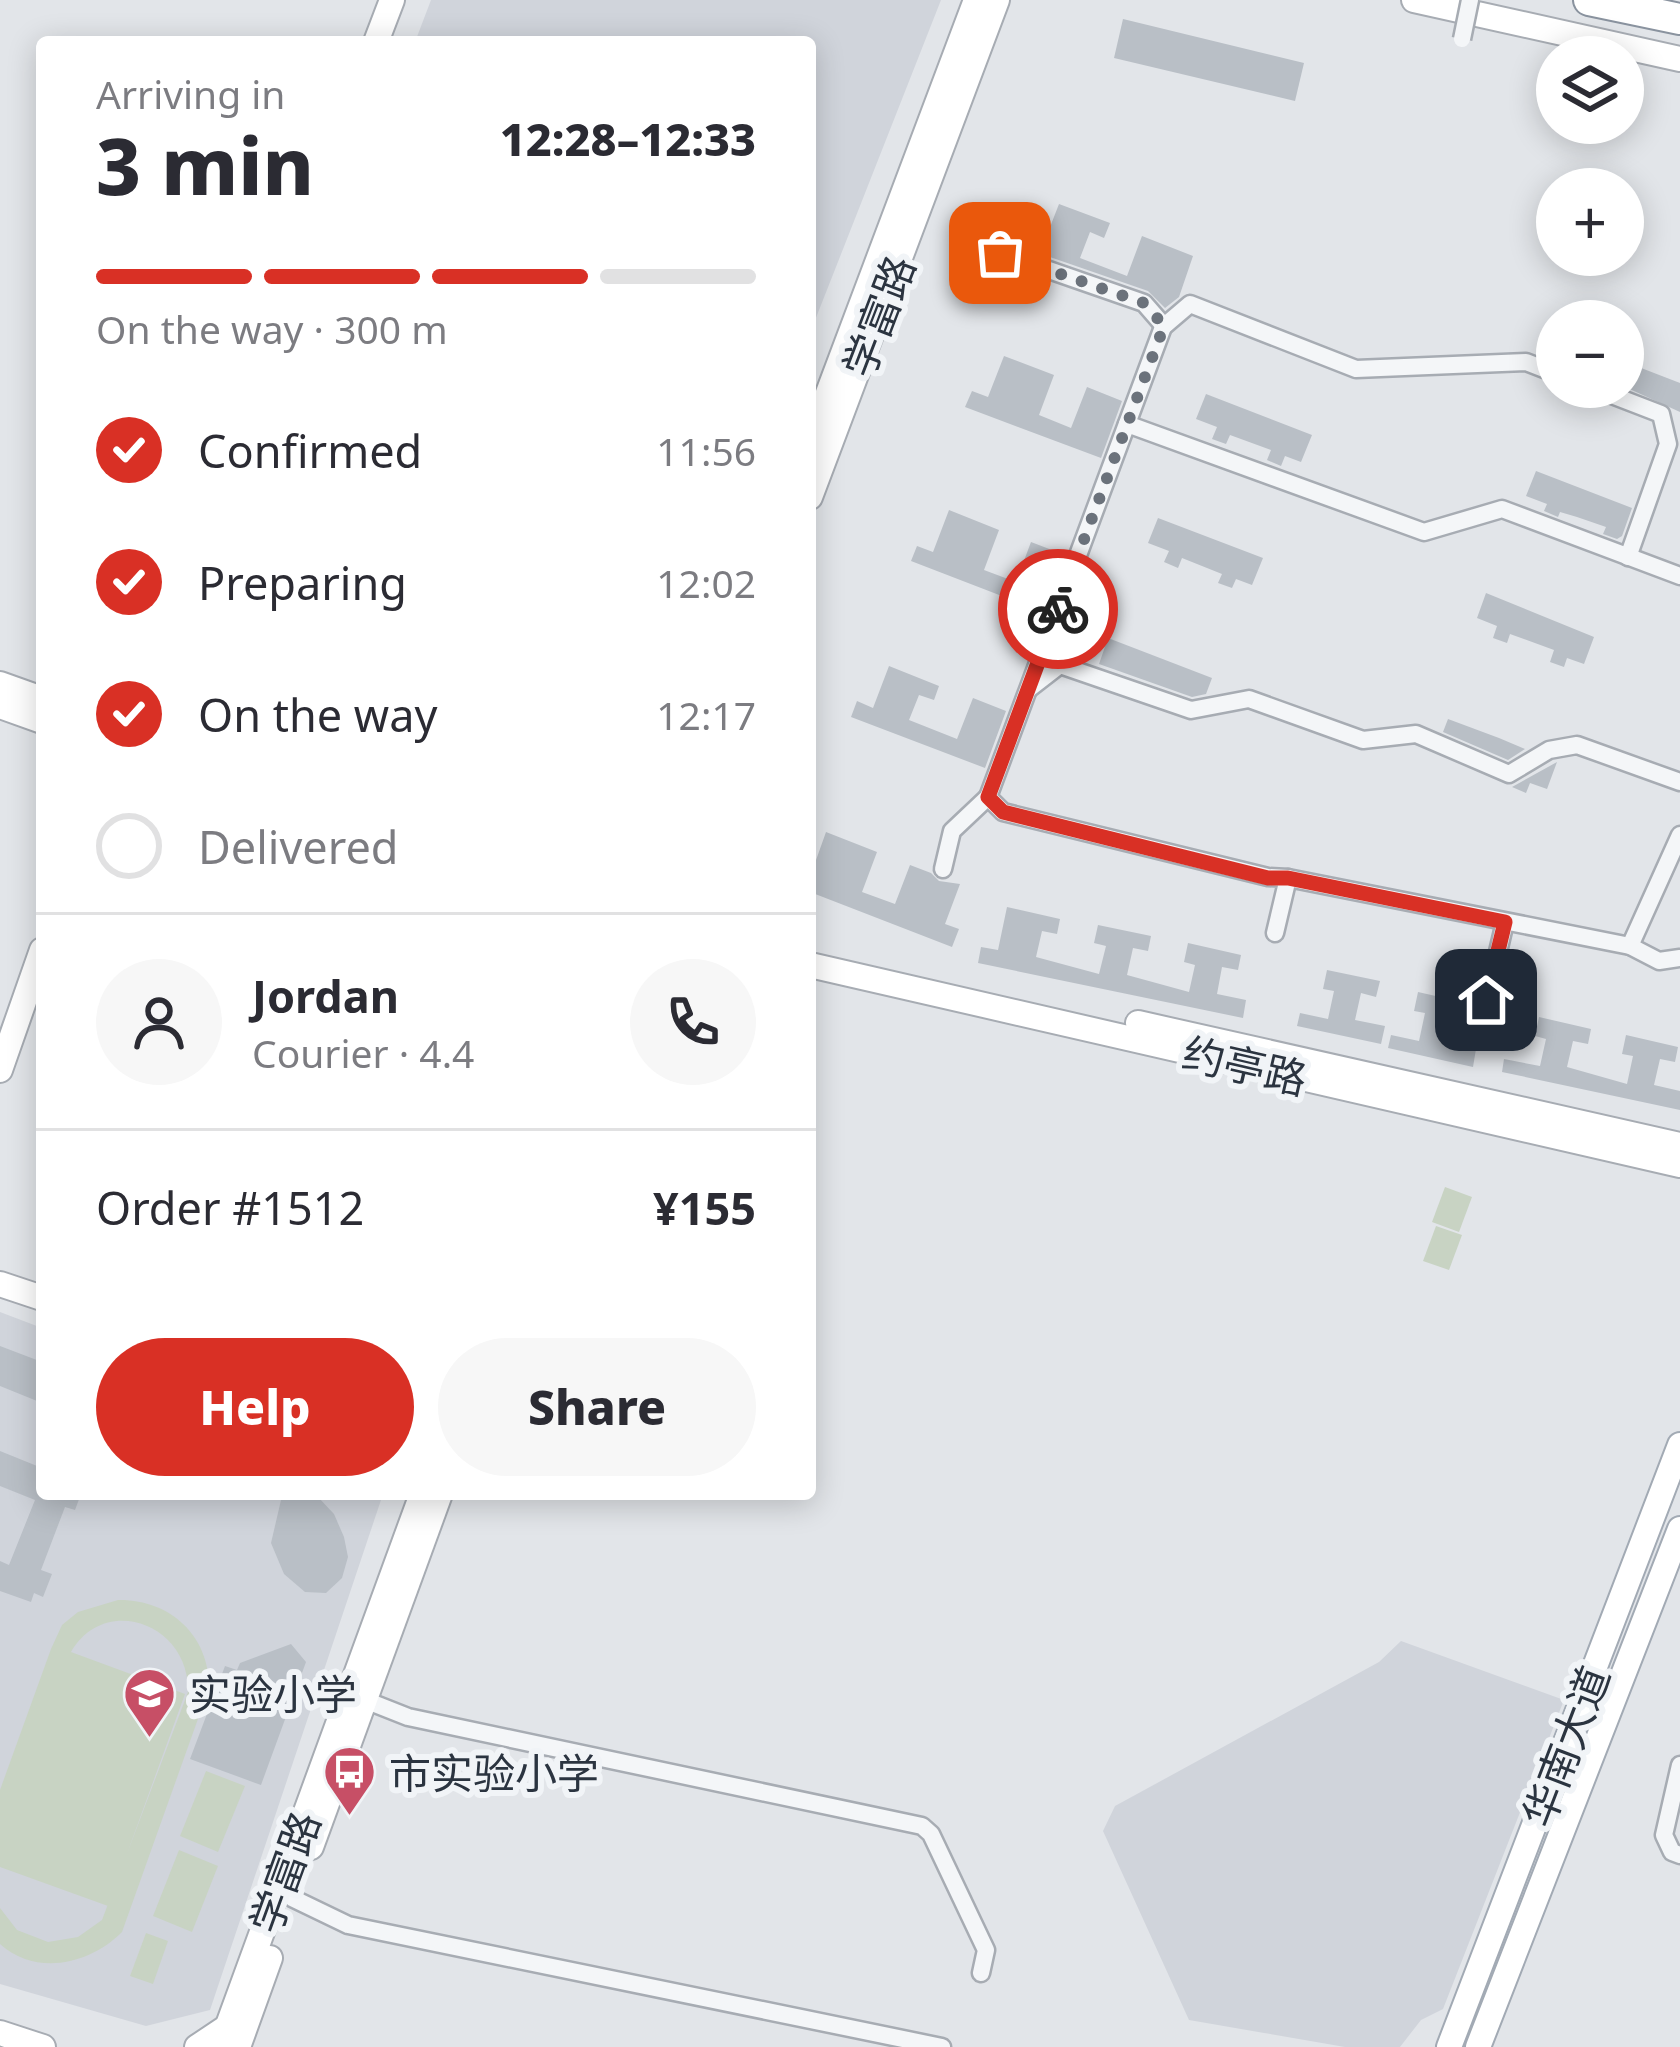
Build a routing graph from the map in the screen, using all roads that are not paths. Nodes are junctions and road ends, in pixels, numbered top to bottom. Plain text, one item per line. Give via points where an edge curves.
1 (392, 0) edge
2 (976, 0) edge
3 (998, 0) edge
4 (1414, 0) edge
5 (1470, 0) edge
6 (1588, 0) edge
7 (1680, 19) edge
8 (378, 36) edge
9 (1462, 39) dead end
10 (1680, 59) edge
11 (1000, 253) dead end
12 (1164, 326) junction
13 (1536, 366) edge
14 (1644, 408) edge
15 (1127, 424) junction
16 (816, 425) edge
17 (816, 481) edge
18 (1628, 557) junction
19 (1680, 577) edge
20 (0, 684) edge
21 (1028, 689) junction
22 (36, 697) edge
23 (0, 706) edge
24 (36, 720) edge
25 (1680, 782) edge
26 (988, 797) junction
27 (1680, 835) edge
28 (943, 869) dead end
29 (1288, 878) junction
30 (1505, 922) junction
31 (1275, 933) dead end
32 (1630, 946) junction
33 (816, 950) edge
34 (1680, 958) edge
35 (816, 965) edge
36 (36, 967) edge
37 (1486, 1000) dead end
38 (0, 1070) edge
39 (1680, 1145) edge
40 (1680, 1165) edge
41 (0, 1284) edge
42 (36, 1296) edge
43 (1680, 1445) edge
44 (420, 1500) edge
45 (438, 1500) edge
46 (1680, 1529) edge
47 (364, 1700) junction
48 (1680, 1765) edge
49 (1680, 1855) edge
50 (292, 1898) junction
51 (981, 1973) dead end
52 (0, 2033) edge
53 (235, 2041) edge
54 (34, 2046) edge
55 (197, 2047) edge
56 (942, 2047) edge
57 (1449, 2047) edge
58 (1478, 2047) edge

1 - 8 street
2 - 16 street, 学富路
3 - 17 street, 学富路
4 - 10 street
5 - 9 street, bridge
6 - 7 highway
11 - 12 street via 1144,303
12 - 13 street via 1190,304 1356,369
12 - 15 street
14 - 18 street via 1660,414 1668,444
15 - 18 street via 1424,532 1502,509
15 - 21 street
18 - 19 street
20 - 22 street
21 - 25 street via 1060,665 1191,710 1249,699 1363,740 1416,734 1508,774 1577,745
21 - 26 street
23 - 24 street
26 - 28 street via 952,831
26 - 29 street via 1003,812
27 - 32 street
29 - 30 street
29 - 31 street
30 - 32 street
30 - 37 street
32 - 34 street via 1660,961
33 - 39 street, 约亭路
35 - 40 street, 约亭路
36 - 38 street
41 - 42 street
43 - 57 street, 华南大道
44 - 53 street, 学富路
45 - 47 street, 学富路
46 - 58 street, 华南大道
47 - 50 street, 学富路
47 - 51 street via 408,1717 922,1826 986,1950
48 - 49 street via 1664,1835
50 - 53 street, 学富路
50 - 56 street via 348,1924
52 - 54 street
53 - 55 street

